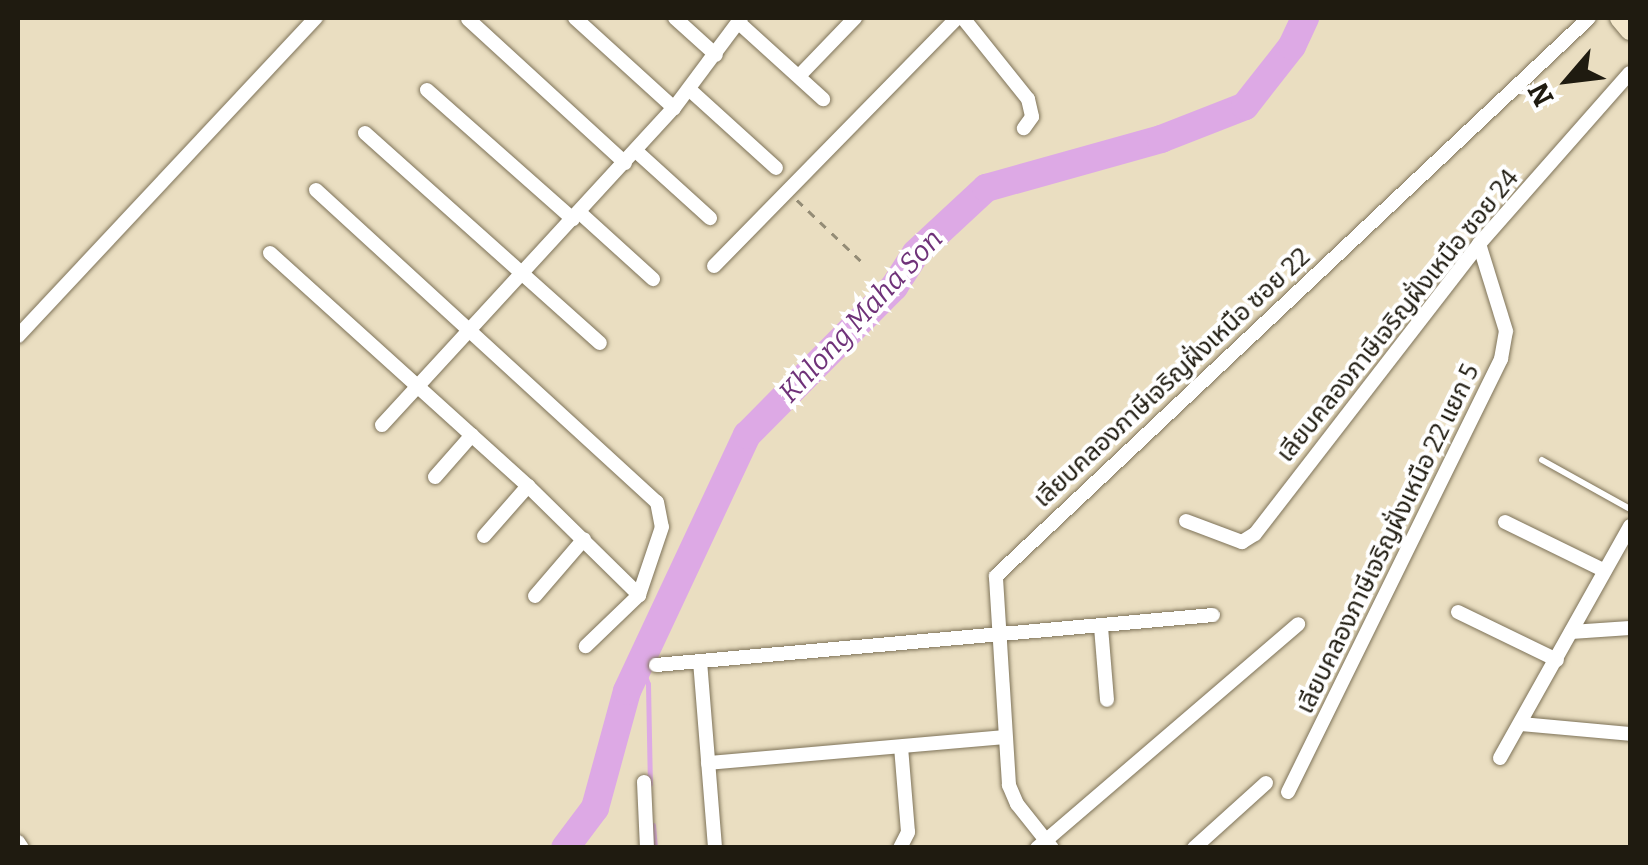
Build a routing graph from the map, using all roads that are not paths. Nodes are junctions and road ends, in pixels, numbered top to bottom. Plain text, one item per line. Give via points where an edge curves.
1 (316, 18) edge
2 (575, 18) edge
3 (675, 18) edge
4 (856, 18) edge
5 (960, 18) edge
6 (1589, 18) edge
7 (1620, 18) edge
8 (468, 19) edge
9 (740, 20) edge
10 (1630, 30) edge
11 (716, 55) junction
12 (1630, 73) edge
13 (799, 76) junction
14 (427, 90) dead end
15 (690, 90) junction
16 (823, 99) dead end
17 (674, 108) junction
18 (1024, 128) dead end
19 (365, 133) dead end
20 (636, 150) junction
21 (625, 163) junction
22 (776, 168) dead end
23 (316, 190) dead end
24 (576, 215) junction
25 (710, 218) dead end
26 (1478, 244) junction
27 (270, 253) dead end
28 (714, 266) dead end
29 (523, 274) junction
30 (654, 278) dead end
31 (470, 330) junction
32 (18, 336) edge
33 (600, 342) dead end
34 (417, 386) junction
35 (382, 425) dead end
36 (472, 435) junction
37 (1542, 460) dead end
38 (435, 478) dead end
39 (528, 486) junction
40 (1630, 509) edge
41 (1186, 520) dead end
42 (1505, 522) dead end
43 (1630, 526) edge
44 (484, 536) dead end
45 (584, 538) junction
46 (1605, 570) junction
47 (639, 595) junction
48 (535, 596) dead end
49 (1458, 612) dead end
50 (1214, 615) dead end
51 (1298, 624) dead end
52 (1102, 627) junction
53 (1630, 628) edge
54 (1571, 632) junction
55 (997, 635) junction
56 (586, 646) dead end
57 (1556, 660) junction
58 (700, 661) junction
59 (656, 665) dead end
60 (1107, 700) dead end
61 (1521, 724) junction
62 (1630, 734) edge
63 (1004, 737) junction
64 (901, 747) junction
65 (1500, 758) dead end
66 (708, 763) junction
67 (644, 782) dead end
68 (1266, 783) dead end
69 (1288, 792) dead end
70 (1045, 845) edge
71 (647, 848) edge
72 (716, 848) edge
73 (900, 848) edge
74 (1194, 848) edge

1 - 32 street
2 - 17 street
3 - 11 street
4 - 13 street
5 - 18 street via 1028,98 1032,117
5 - 28 street
6 - 55 street, เลียบคลองภาษีเจริญฝั่งเหนือ ซอย 22 via 1001,569 993,584
7 - 10 main road
8 - 21 street
9 - 11 street
9 - 13 street
11 - 15 street
12 - 26 street, เลียบคลองภาษีเจริญฝั่งเหนือ ซอย 24
13 - 16 street
14 - 24 street
15 - 17 street
15 - 22 street
17 - 20 street
19 - 29 street
20 - 21 street
20 - 25 street
21 - 24 street
23 - 31 street
24 - 29 street
24 - 30 street
26 - 41 street, เลียบคลองภาษีเจริญฝั่งเหนือ ซอย 24 via 1255,534 1242,542
26 - 69 street, เลียบคลองภาษีเจริญฝั่งเหนือ 22 แยก 5 via 1506,331 1501,359
27 - 34 street
29 - 31 street
29 - 33 street
31 - 34 street
31 - 47 street via 657,502 662,527
34 - 35 street
34 - 36 street
36 - 38 street
36 - 39 street
37 - 40 lane
39 - 44 street
39 - 45 street
42 - 46 street
43 - 46 street
45 - 47 street
45 - 48 street
46 - 54 street
47 - 56 street
49 - 57 street
50 - 52 street
51 - 70 street
52 - 55 street
52 - 60 street
53 - 54 street
54 - 57 street
55 - 58 street
55 - 63 street, เลียบคลองภาษีเจริญฝั่งเหนือ ซอย 22
57 - 61 street
58 - 59 street
58 - 66 street
61 - 62 street
61 - 65 street
63 - 64 street
63 - 70 street, เลียบคลองภาษีเจริญฝั่งเหนือ ซอย 22 via 1012,794
64 - 66 street
64 - 73 street via 908,832
66 - 72 street
67 - 71 street
68 - 74 street

